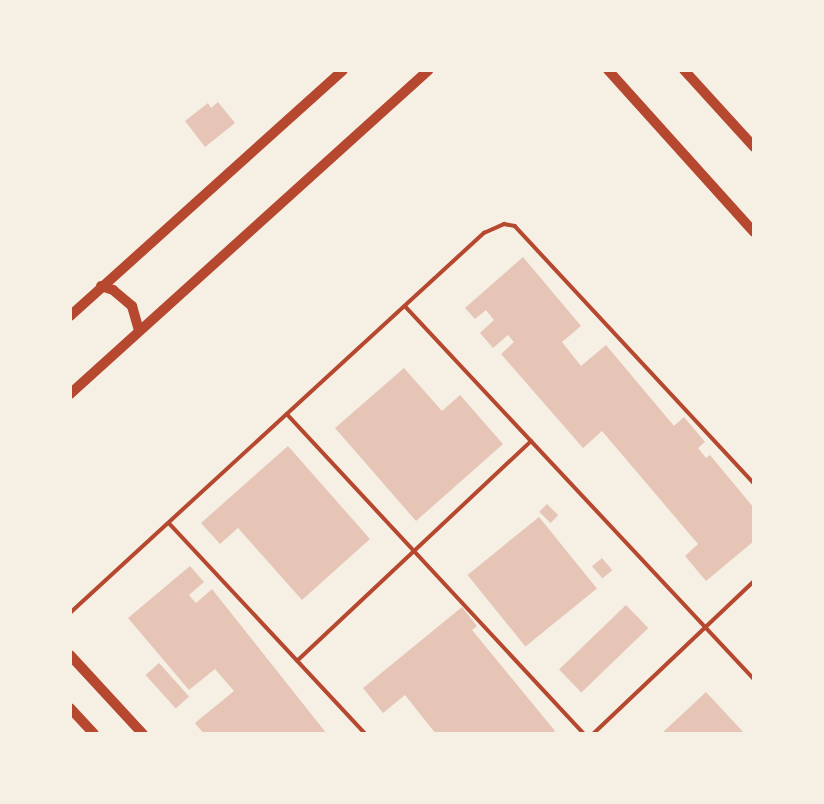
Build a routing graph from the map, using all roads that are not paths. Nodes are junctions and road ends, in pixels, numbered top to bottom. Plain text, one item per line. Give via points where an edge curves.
1 (343, 70) edge
2 (428, 70) edge
3 (608, 70) edge
4 (684, 70) edge
5 (754, 147) edge
6 (754, 232) edge
7 (101, 286) junction
8 (405, 306) junction
9 (70, 316) edge
10 (139, 330) junction
11 (70, 394) edge
12 (287, 414) junction
13 (531, 441) junction
14 (754, 483) edge
15 (168, 523) junction
16 (414, 551) junction
17 (754, 581) edge
18 (70, 613) edge
19 (705, 627) junction
20 (70, 656) edge
21 (297, 660) junction
22 (754, 679) edge
23 (70, 708) edge
24 (94, 734) edge
25 (143, 734) edge
26 (366, 734) edge
27 (584, 734) edge
28 (593, 734) edge

1 - 7 street
2 - 10 street
3 - 6 street
4 - 5 street
7 - 9 street
7 - 10 street via 132,306
8 - 12 lane
8 - 13 lane
8 - 14 lane via 493,227 515,226
10 - 11 street
12 - 15 lane
12 - 16 lane
13 - 16 lane
13 - 19 lane
15 - 18 lane
15 - 21 lane
16 - 21 lane
16 - 27 lane
17 - 19 lane
19 - 22 lane
19 - 28 lane
20 - 25 street
21 - 26 lane
23 - 24 street

